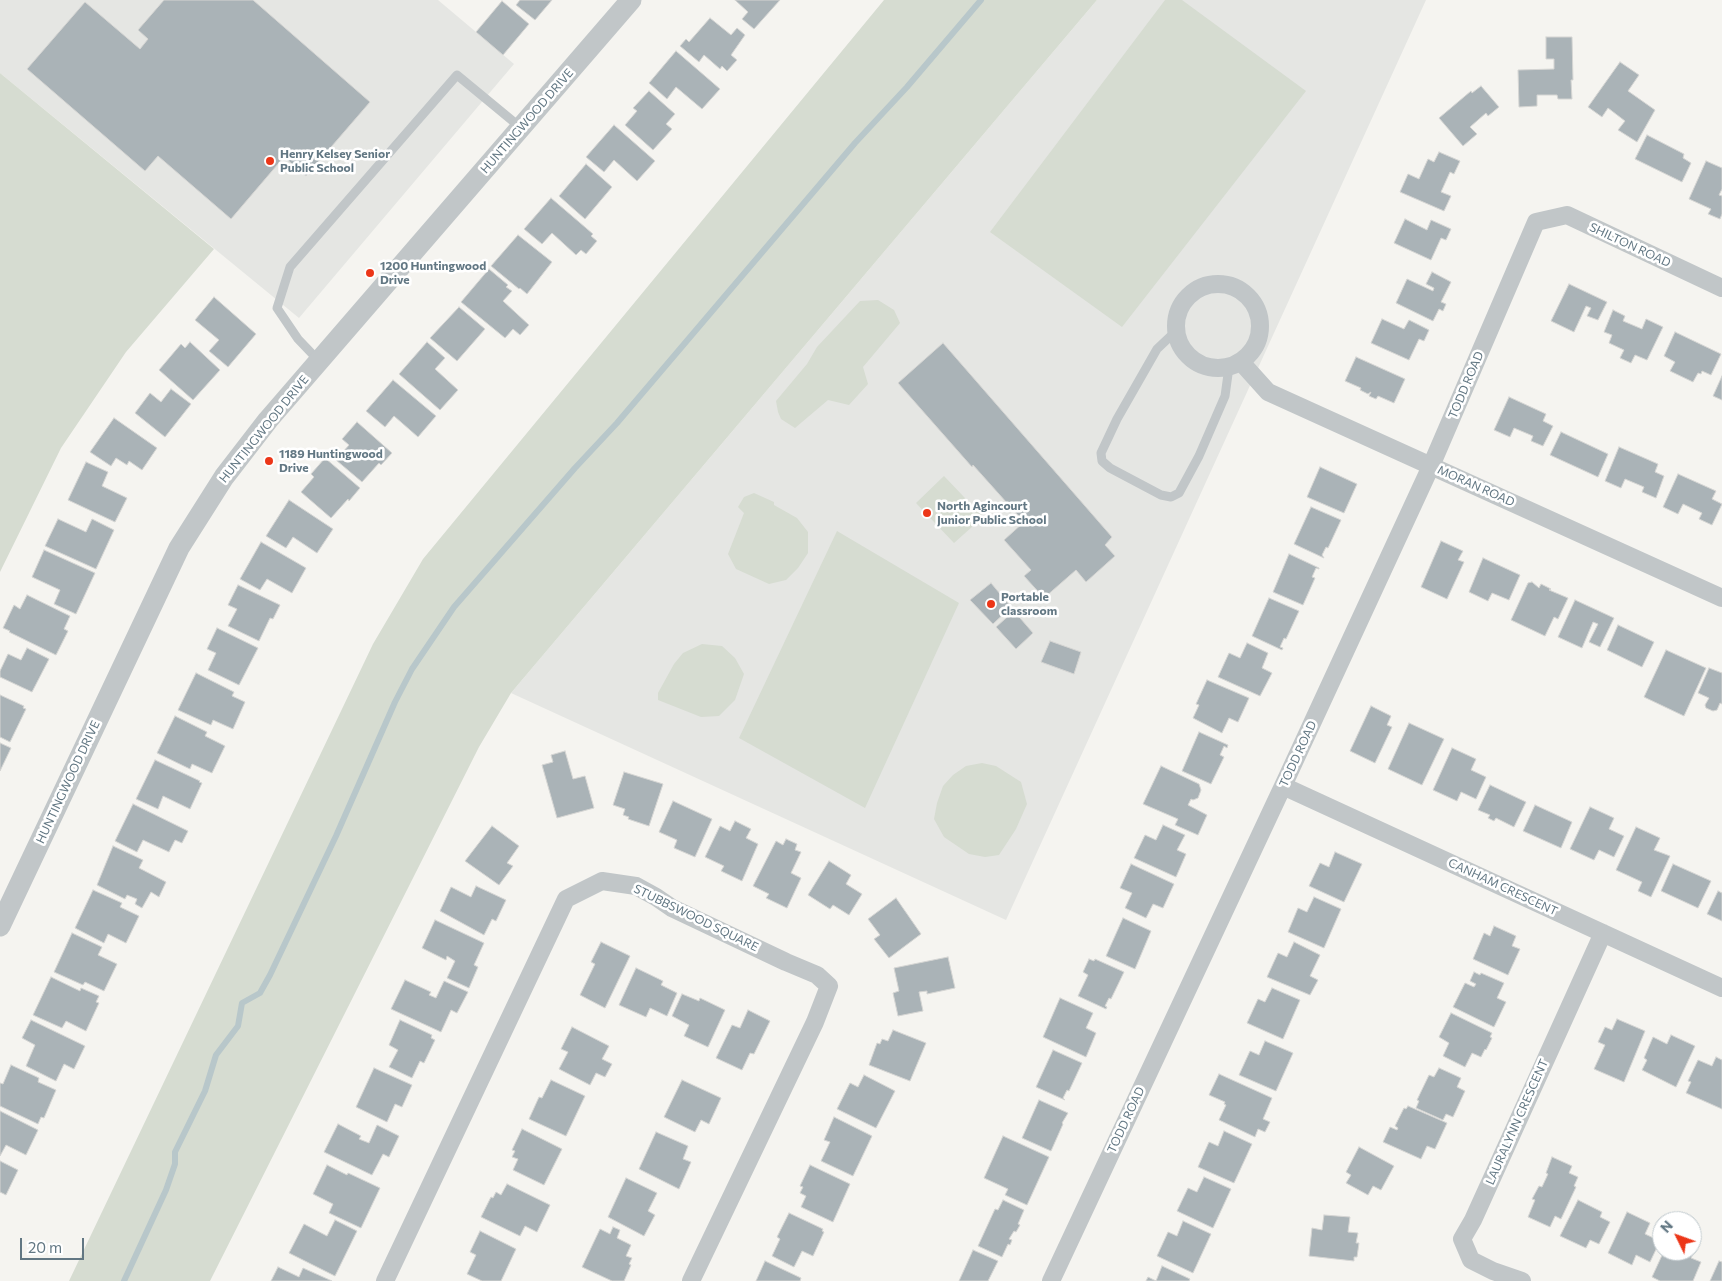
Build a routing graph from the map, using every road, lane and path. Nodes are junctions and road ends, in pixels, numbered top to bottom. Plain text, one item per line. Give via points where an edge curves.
1 (631, 0) edge
2 (521, 127) junction
3 (1536, 222) joint
4 (1722, 288) edge
5 (1176, 332) junction
6 (319, 361) junction
7 (1235, 364) junction
8 (1431, 466) junction
9 (1722, 598) edge
10 (1283, 786) junction
11 (0, 926) edge
12 (1603, 933) junction
13 (1722, 988) edge
14 (385, 1281) edge
15 (692, 1281) edge
16 (1052, 1281) edge
17 (1522, 1281) edge

1 - 2 street, HUNTINGWOOD DRIVE
2 - 6 street, HUNTINGWOOD DRIVE
2 - 6 lane via 457,75 290,267 277,308 298,339
3 - 4 street, SHILTON ROAD via 1567,215
3 - 8 street, TODD ROAD
5 - 7 street via 1185,353 1194,361 1217,368
5 - 7 street via 1178,311 1189,294 1207,284 1227,284 1246,293 1260,316 1260,329 1251,353
5 - 7 lane via 1156,350 1116,419 1101,453 1102,461 1110,468 1161,494 1171,497 1179,493 1199,456
6 - 11 street, HUNTINGWOOD DRIVE via 224,477 179,548
7 - 8 street, MORAN ROAD via 1268,392
8 - 9 street, MORAN ROAD
8 - 10 street, TODD ROAD
10 - 12 street, CANHAM CRESCENT
10 - 16 street, TODD ROAD
12 - 13 street, CANHAM CRESCENT
12 - 17 street, LAURALYNN CRESCENT via 1462,1239 1471,1260
14 - 15 street, STUBBSWOOD SQUARE via 566,899 602,881 636,886 689,916 817,974 829,986

